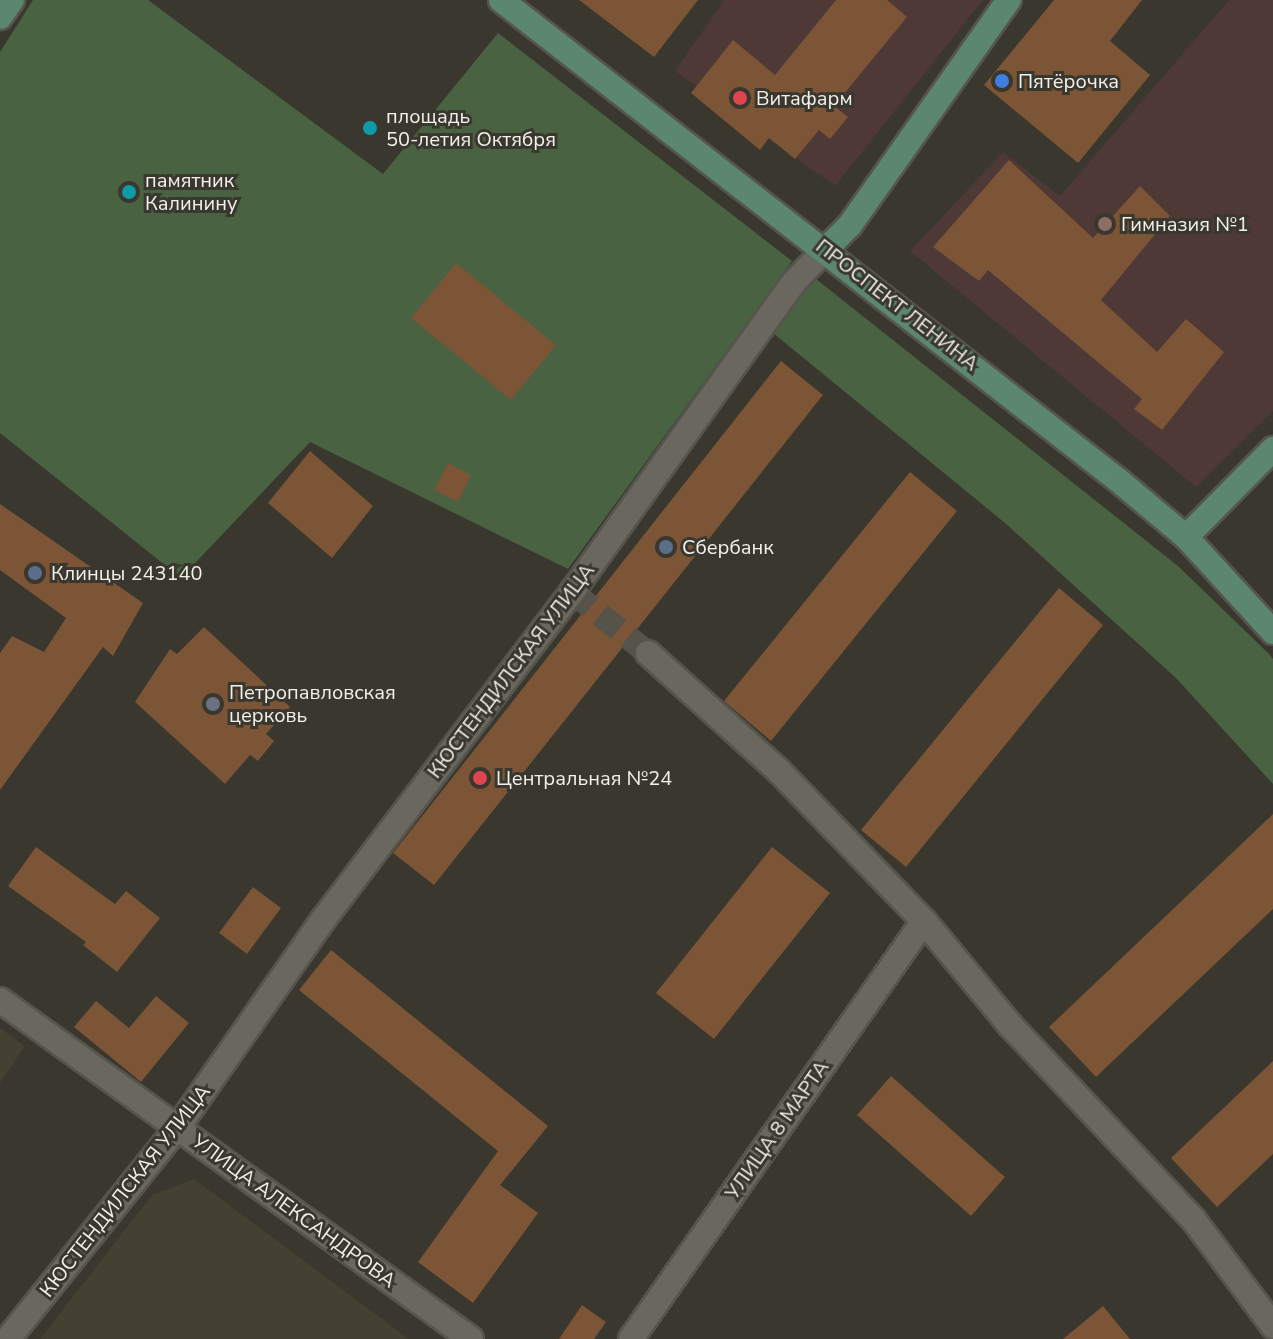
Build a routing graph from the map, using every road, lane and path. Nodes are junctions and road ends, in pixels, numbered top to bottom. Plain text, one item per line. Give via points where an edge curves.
1 (12, 0) edge
2 (501, 0) edge
3 (1009, 0) edge
4 (0, 17) edge
5 (826, 249) junction
6 (1273, 449) edge
7 (1186, 537) junction
8 (1273, 632) edge
9 (648, 653) tunnel mouth
10 (924, 921) junction
11 (0, 1000) edge
12 (178, 1127) junction
13 (1273, 1326) edge
14 (8, 1339) edge
15 (471, 1339) edge
16 (631, 1339) edge

1 - 4 main road
2 - 5 main road, ПРОСПЕКТ ЛЕНИНА
3 - 5 main road, КЮСТЕНДИЛСКАЯ УЛИЦА via 850,225
5 - 7 main road, ПРОСПЕКТ ЛЕНИНА
5 - 12 street, КЮСТЕНДИЛСКАЯ УЛИЦА via 793,283 572,592 323,920
6 - 7 main road
7 - 8 main road, ПРОСПЕКТ ЛЕНИНА
9 - 10 street via 779,771
10 - 13 street via 1010,1025 1193,1219
10 - 16 street, УЛИЦА 8 МАРТА
11 - 12 street, УЛИЦА АЛЕКСАНДРОВА
12 - 14 street, КЮСТЕНДИЛСКАЯ УЛИЦА
12 - 15 street, УЛИЦА АЛЕКСАНДРОВА

